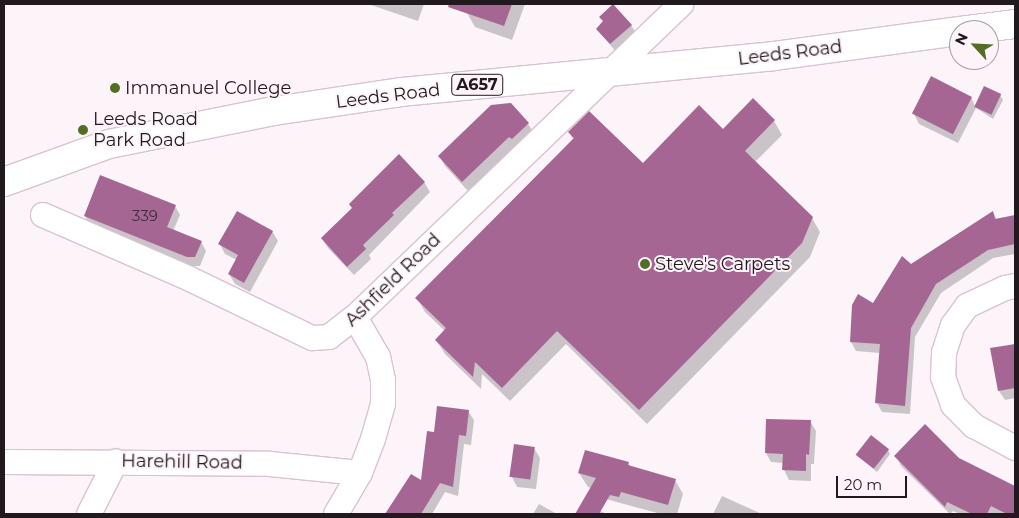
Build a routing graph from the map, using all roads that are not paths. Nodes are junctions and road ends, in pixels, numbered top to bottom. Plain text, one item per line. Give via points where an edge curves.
1 (681, 4) edge
2 (1015, 24) edge
3 (999, 26) edge
4 (949, 32) edge
5 (608, 74) junction
6 (4, 182) edge
7 (43, 215) dead end
8 (1015, 286) edge
9 (355, 317) junction
10 (1015, 448) edge
11 (116, 461) junction
12 (4, 462) edge
13 (360, 473) junction
14 (89, 514) edge
15 (336, 514) edge

1 - 5 street, Ashfield Road
2 - 3 main road
4 - 5 main road, Leeds Road / A657
5 - 6 main road, Leeds Road / A657 via 401,92 274,111 109,144
5 - 9 street, Ashfield Road
7 - 9 street, Ashfield Road via 312,338 330,337
8 - 10 street via 967,306 962,312 953,325 944,353 943,377 953,405 974,426
9 - 13 street via 378,357 383,380 382,404
11 - 12 street, Harehill Road
11 - 13 street, Harehill Road via 270,464
11 - 14 street
13 - 15 street

